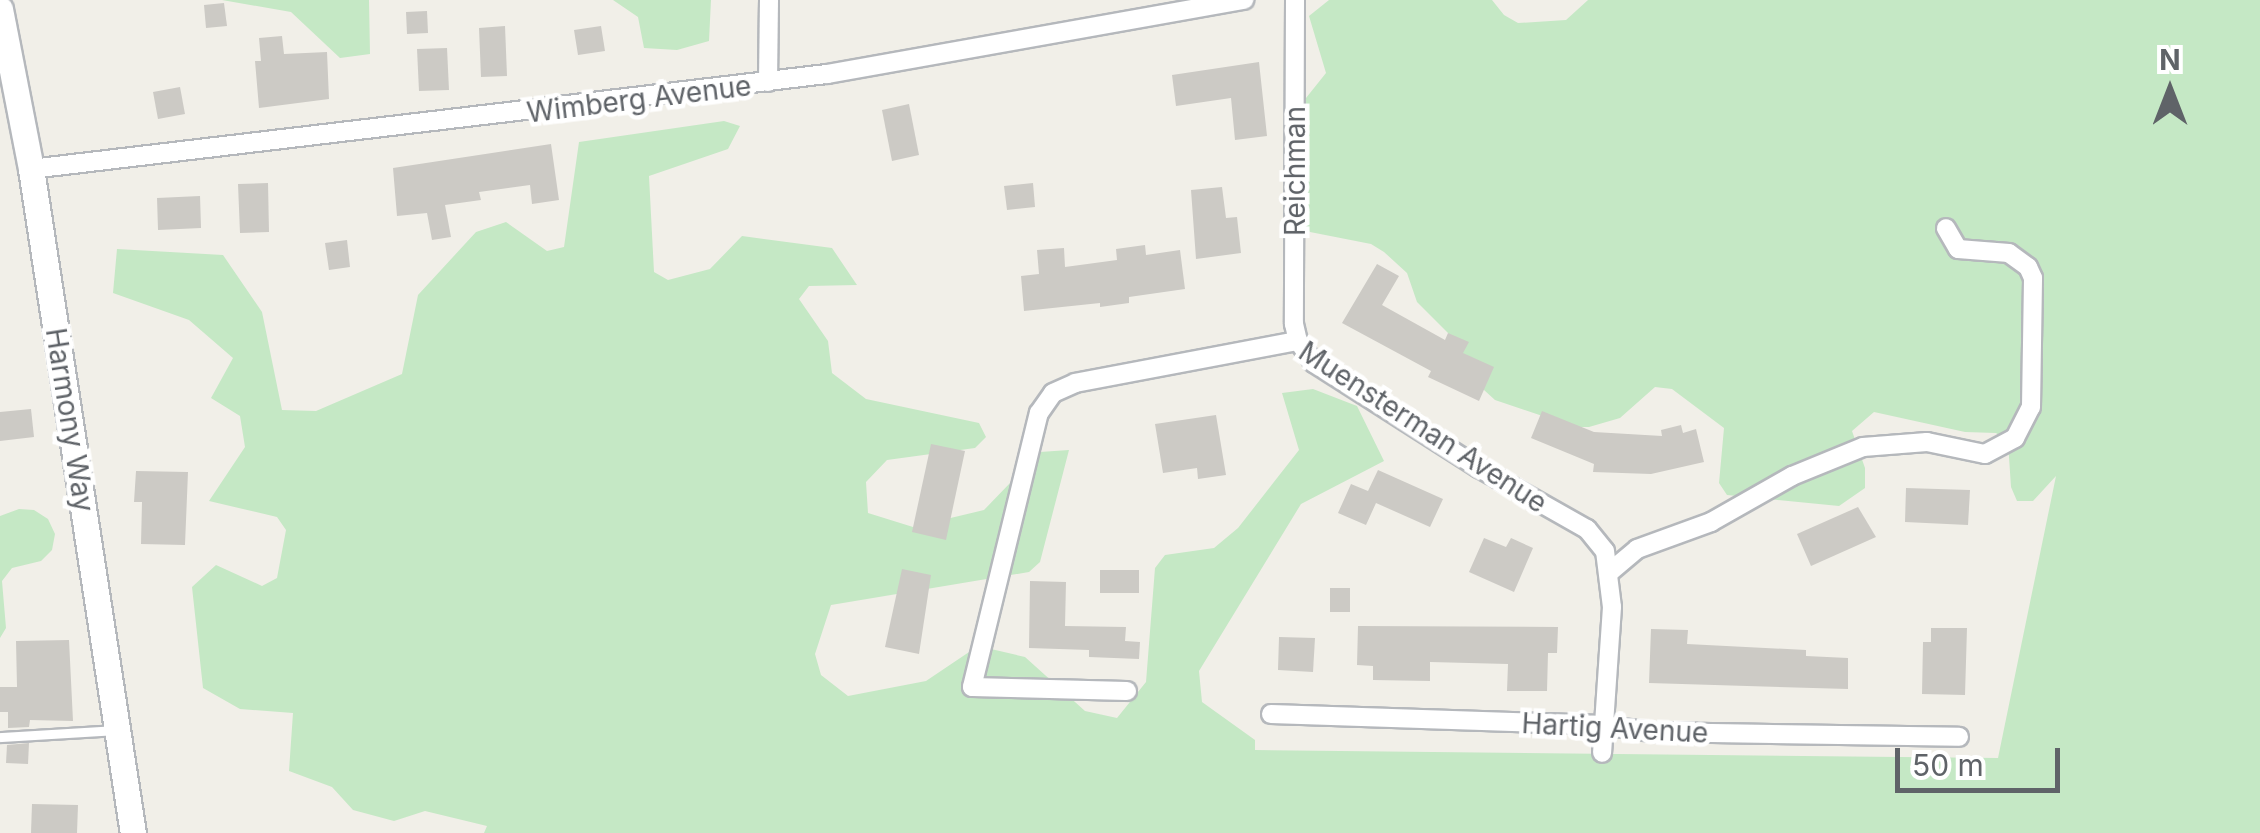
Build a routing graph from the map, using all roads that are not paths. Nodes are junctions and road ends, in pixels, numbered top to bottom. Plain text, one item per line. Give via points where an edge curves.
1 (770, 0) edge
2 (1244, 0) edge
3 (1295, 0) edge
4 (0, 8) edge
5 (768, 82) junction
6 (31, 169) junction
7 (1946, 228) dead end
8 (1298, 340) junction
9 (1611, 571) junction
10 (1127, 691) dead end
11 (1271, 714) dead end
12 (1603, 726) junction
13 (118, 730) junction
14 (0, 736) edge
15 (1958, 737) dead end
16 (1602, 753) dead end
17 (133, 833) edge

1 - 5 street
2 - 5 street, Wimberg Avenue
3 - 8 street, Reichman
4 - 6 street, Harmony Way
5 - 6 street, Wimberg Avenue
6 - 13 street, Harmony Way
7 - 9 street via 1958,249 2009,254 2033,278 2031,407 2015,438 1985,454 1926,442 1863,447 1792,476 1711,522 1637,549
8 - 9 street, Muensterman Avenue via 1314,363 1586,529 1605,551
8 - 10 street, Muensterman Avenue via 1075,383 1047,400 1034,426 972,688
9 - 12 street
11 - 12 street, Hartig Avenue
12 - 15 street, Hartig Avenue
12 - 16 street
13 - 14 lane
13 - 17 street, Harmony Way

